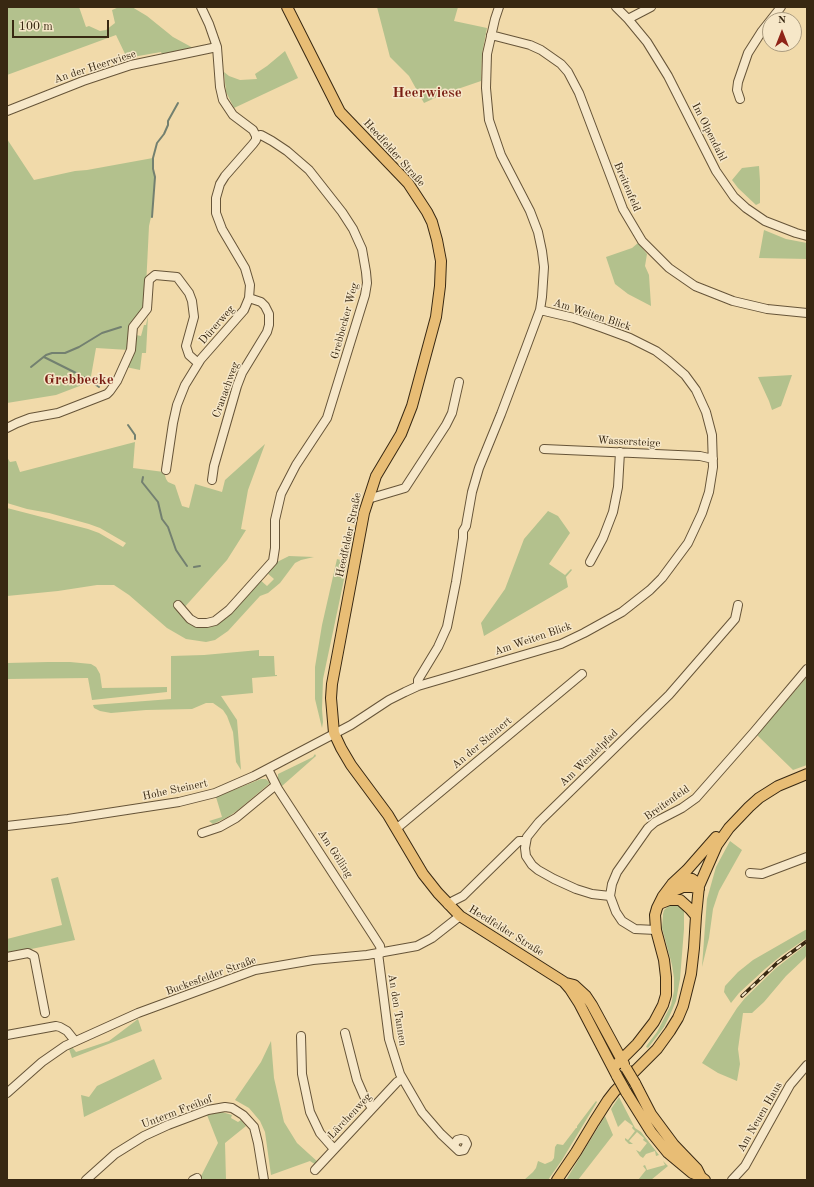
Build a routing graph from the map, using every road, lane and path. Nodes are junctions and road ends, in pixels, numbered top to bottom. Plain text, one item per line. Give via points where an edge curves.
1 (201, 7) edge
2 (287, 7) edge
3 (499, 7) edge
4 (616, 7) edge
5 (651, 7) edge
6 (780, 7) edge
7 (628, 19) junction
8 (491, 35) junction
9 (217, 48) junction
10 (740, 99) dead end
11 (7, 111) edge
12 (256, 136) junction
13 (807, 236) edge
14 (249, 298) junction
15 (540, 310) junction
16 (807, 313) edge
17 (198, 363) junction
18 (459, 382) dead end
19 (7, 428) edge
20 (544, 449) dead end
21 (620, 452) junction
22 (713, 459) junction
23 (166, 470) dead end
24 (212, 480) dead end
25 (368, 499) junction
26 (590, 562) dead end
27 (178, 605) dead end
28 (738, 605) dead end
29 (807, 669) edge
30 (582, 674) dead end
31 (418, 686) junction
32 (334, 733) junction
33 (268, 769) junction
34 (807, 774) edge
35 (276, 785) junction
36 (749, 806) junction
37 (7, 826) edge
38 (396, 829) junction
39 (202, 833) dead end
40 (525, 841) junction
41 (807, 857) edge
42 (750, 873) dead end
43 (677, 880) junction
44 (699, 887) junction
45 (610, 896) junction
46 (661, 900) junction
47 (448, 905) junction
48 (460, 916) junction
49 (696, 916) junction
50 (656, 930) junction
51 (379, 953) junction
52 (7, 957) edge
53 (564, 982) junction
54 (45, 1013) dead end
55 (345, 1033) dead end
56 (7, 1035) edge
57 (301, 1036) dead end
58 (75, 1041) junction
59 (624, 1064) junction
60 (807, 1065) edge
61 (615, 1072) junction
62 (402, 1079) junction
63 (7, 1093) edge
64 (372, 1108) junction
65 (454, 1145) dead end
66 (334, 1149) junction
67 (315, 1170) dead end
68 (703, 1178) edge
69 (86, 1180) edge
70 (264, 1180) edge
71 (557, 1180) edge
72 (732, 1180) edge

1 - 9 street, Grebbecker Weg
2 - 25 main road, Heedfelder Straße via 340,112 420,199 432,222 439,249 439,298 417,389 406,422 376,476
3 - 8 street, Am Weiten Blick
4 - 7 street, Im Olpendahl
5 - 7 street
6 - 10 street via 748,53 738,82
7 - 13 street, Im Olpendahl via 647,42 668,76 716,171 734,197 765,221
8 - 15 street, Am Weiten Blick via 486,54 489,120 541,241 544,277
8 - 16 street, Breitenfeld via 541,50 562,64 579,93 623,209 642,240 669,268 695,286 733,301 767,309
9 - 11 street, An der Heerwiese via 131,65
9 - 12 street, Grebbecker Weg via 223,100 234,115 253,130
12 - 14 street, Dürerweg via 253,144 225,176 216,198 216,213 222,229 247,273 250,285
12 - 27 street, Grebbecker Weg via 261,135 272,141 309,170 342,212 362,249 366,290 327,418 296,465 281,494 274,528 273,561 215,621 197,623
14 - 17 street, Dürerweg via 238,318
14 - 24 street, Cranachweg via 265,306 269,325 237,386 214,463
15 - 22 street, Am Weiten Blick via 574,318 630,338 656,351 672,363 691,384 705,408 712,435
15 - 31 street, Am Weiten Blick via 502,414 479,468 463,531 447,627 418,680
17 - 19 street via 189,355 186,346 194,317 189,293 177,277 154,275 149,280 147,309 133,327 131,350 110,391 60,412 30,418
17 - 23 street, Dürerweg via 177,405
18 - 25 street via 446,425 405,488
20 - 21 street, Wassersteige
21 - 22 street, Wassersteige via 700,456
21 - 26 street via 618,487 613,512
22 - 31 street, Am Weiten Blick via 709,492 692,537 662,578 637,601 605,622 562,644
25 - 32 main road, Heedfelder Straße via 332,684
28 - 40 street, Am Wendelpfad via 734,619 669,695 539,822
29 - 45 street, Breitenfeld via 696,798 655,822 646,832 617,872
30 - 38 street, An der Steinert
31 - 32 street, Am Weiten Blick
32 - 33 street, Hohe Steinert
32 - 38 main road, Heedfelder Straße via 354,770
33 - 35 street, Am Gölling
33 - 37 street, Hohe Steinert via 215,793 179,802
34 - 36 main road via 778,786
35 - 39 street via 236,818
35 - 51 street, Am Gölling via 380,946
36 - 43 main road via 739,810
36 - 44 main road via 717,845
38 - 47 main road, Heedfelder Straße via 423,874
40 - 45 street via 528,860 540,872 579,890
40 - 47 street via 519,841 463,896
41 - 42 street via 762,874
43 - 44 main road via 692,879
43 - 46 main road
44 - 46 main road via 683,887
44 - 49 main road
45 - 50 street via 622,921 635,929
46 - 49 main road via 680,900
46 - 50 main road via 655,915
47 - 48 main road, Heedfelder Straße
48 - 51 street, Buckesfelder Straße via 424,943
48 - 53 main road, Heedfelder Straße
49 - 71 main road via 691,974 678,1018 657,1049 608,1100
50 - 59 main road via 664,960 666,995 652,1026 634,1047
51 - 58 street, Buckesfelder Straße via 283,965 244,973 138,1013
51 - 62 street, An den Tannen via 389,1039
52 - 54 street via 28,953 34,957
53 - 59 main road, Heedfelder Straße via 574,985 590,1001
53 - 61 main road, Heedfelder Straße via 579,1003
55 - 64 street via 357,1080
56 - 58 street via 56,1026 67,1031
57 - 66 street via 302,1074 310,1112 320,1133
58 - 63 street, Buckesfelder Straße via 42,1062
59 - 61 main road
59 - 68 main road, Heedfelder Straße, bridge via 651,1114
60 - 72 street, Am Neuen Haus via 790,1085 745,1166
61 - 68 main road, Heedfelder Straße, bridge via 651,1132 668,1153 692,1173
62 - 64 street, Lärchenweg
62 - 65 street, An den Tannen via 425,1116
64 - 66 street, Lärchenweg
66 - 67 street, Lärchenweg
69 - 70 street, Unterm Freihof via 115,1154 144,1136 208,1110 225,1107 243,1115 254,1127

